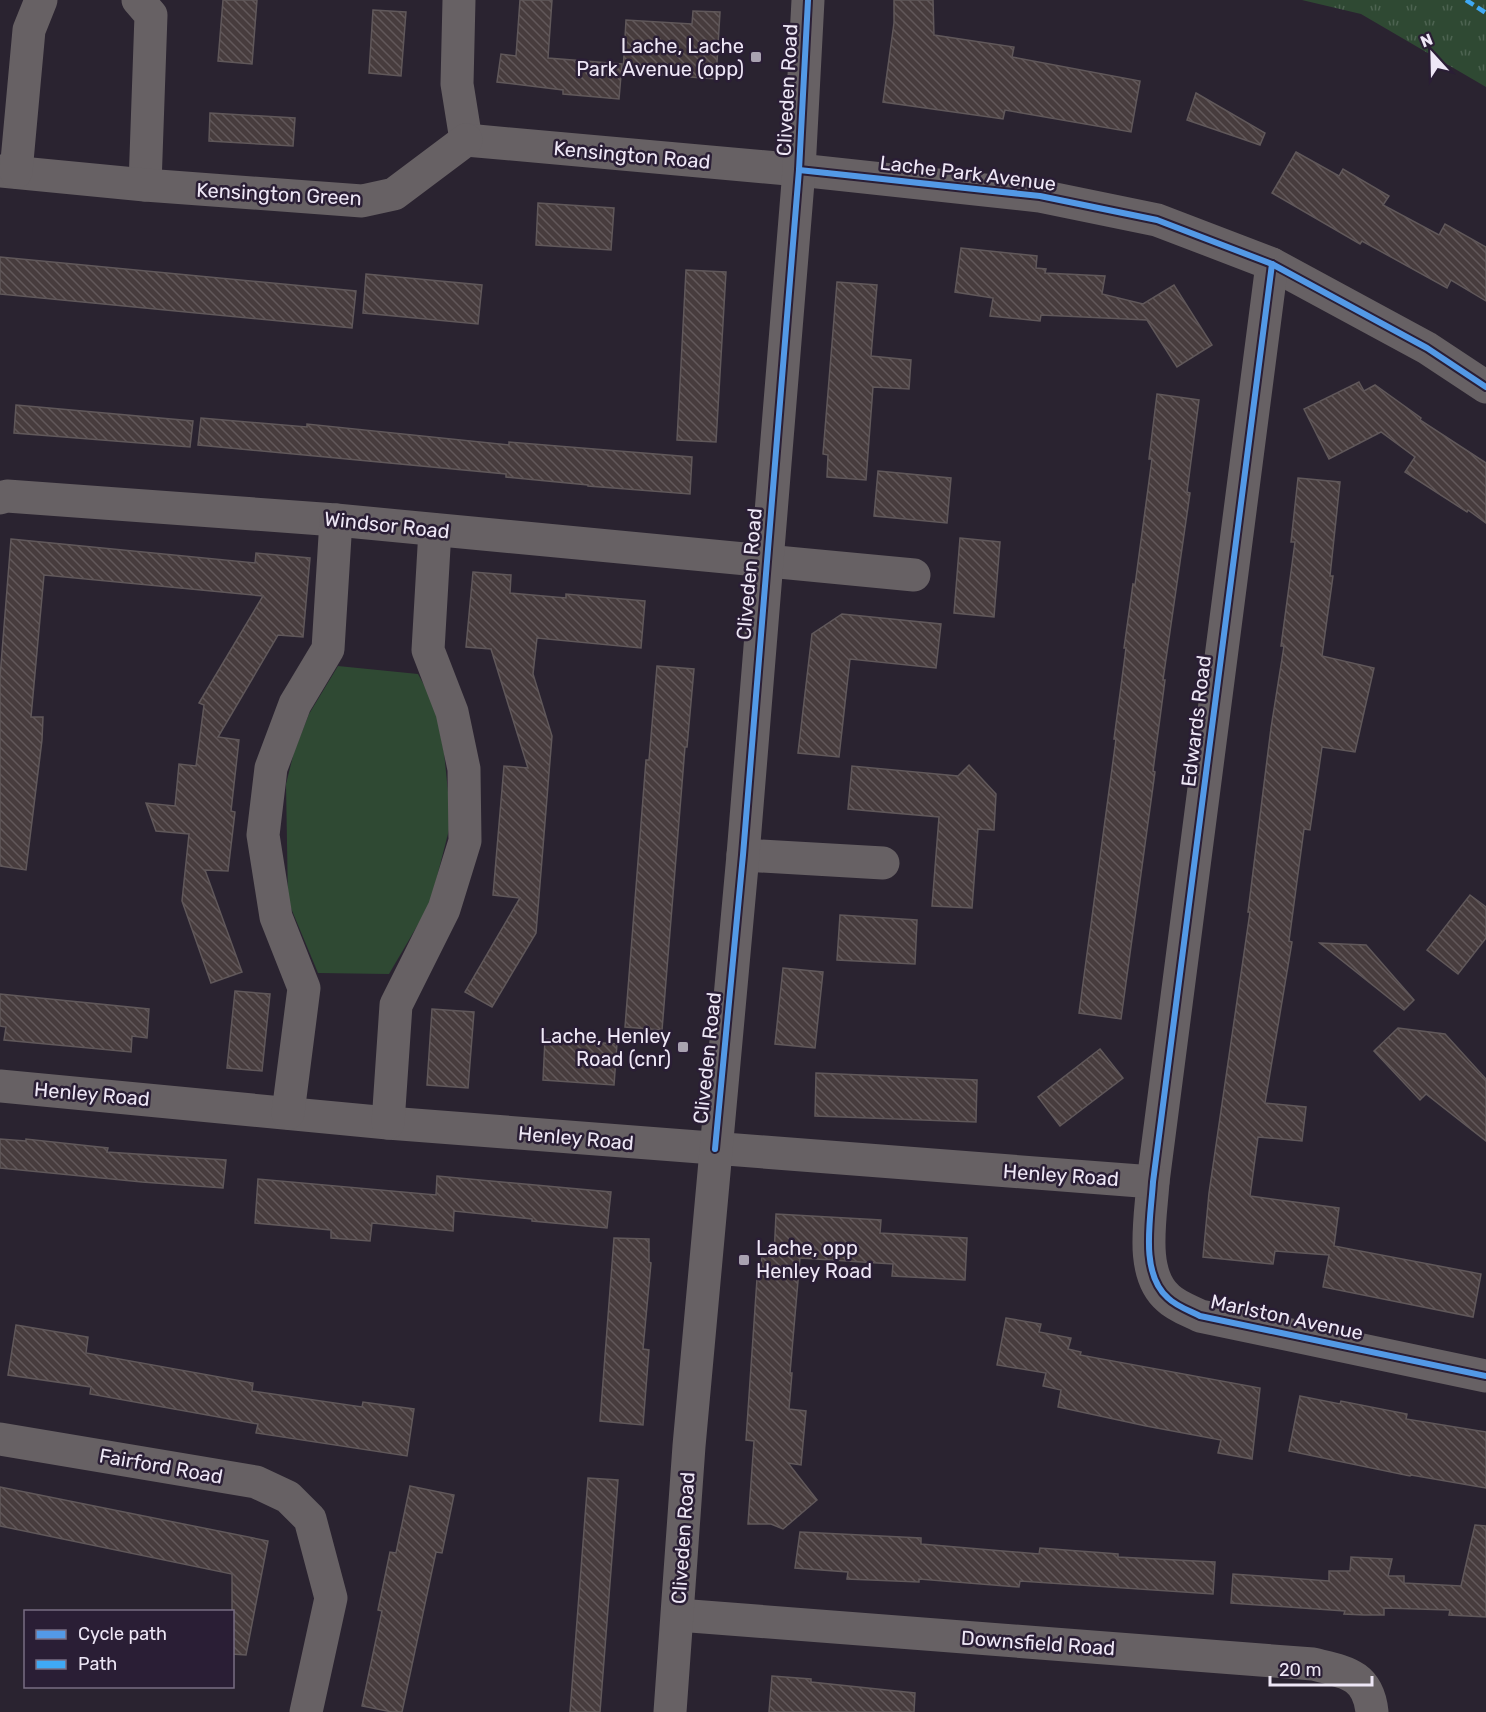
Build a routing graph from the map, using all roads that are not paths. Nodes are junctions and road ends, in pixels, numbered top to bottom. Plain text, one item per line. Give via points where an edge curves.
1 (42, 0) edge
2 (138, 0) edge
3 (459, 0) edge
4 (808, 0) edge
5 (466, 140) junction
6 (799, 170) junction
7 (8, 171) edge
8 (146, 185) junction
9 (1272, 264) junction
10 (1486, 387) edge
11 (4, 497) edge
12 (336, 520) junction
13 (435, 530) junction
14 (766, 560) junction
15 (914, 575) dead end
16 (744, 855) junction
17 (883, 863) dead end
18 (0, 1086) edge
19 (288, 1113) junction
20 (388, 1123) junction
21 (715, 1149) junction
22 (1153, 1182) junction
23 (1486, 1376) edge
24 (0, 1439) edge
25 (678, 1615) junction
26 (306, 1712) edge
27 (670, 1712) edge
28 (1372, 1712) edge

1 - 7 street, Kensington Green via 29,30
2 - 8 street via 151,15
3 - 5 street via 457,84
4 - 6 street, Cliveden Road
5 - 6 street, Kensington Road
5 - 8 street, Kensington Green via 394,194 362,201
6 - 9 street, Lache Park Avenue via 1040,196 1157,220
6 - 14 street, Cliveden Road
7 - 8 street, Kensington Green
9 - 10 street, Lache Park Avenue via 1427,348
9 - 22 street, Edwards Road
11 - 12 street, Windsor Road
12 - 13 street, Windsor Road
12 - 19 street via 328,649 295,704 271,768 263,835 276,917 303,988
13 - 14 street, Windsor Road
13 - 20 street via 428,650 452,712 464,769 465,841 444,909 396,1005
14 - 15 street, Windsor Road
14 - 16 street, Cliveden Road
16 - 17 street
16 - 21 street, Cliveden Road
18 - 19 street, Henley Road
19 - 20 street, Henley Road
20 - 21 street, Henley Road
21 - 22 street, Henley Road
21 - 25 street, Cliveden Road
22 - 23 street, Marlston Avenue via 1149,1263 1156,1284 1168,1299 1200,1316
24 - 26 street, Fairford Road via 256,1482 288,1497 310,1519 331,1598
25 - 27 street, Cliveden Road
25 - 28 street, Downsfield Road via 1313,1664 1349,1673 1362,1683 1371,1699

